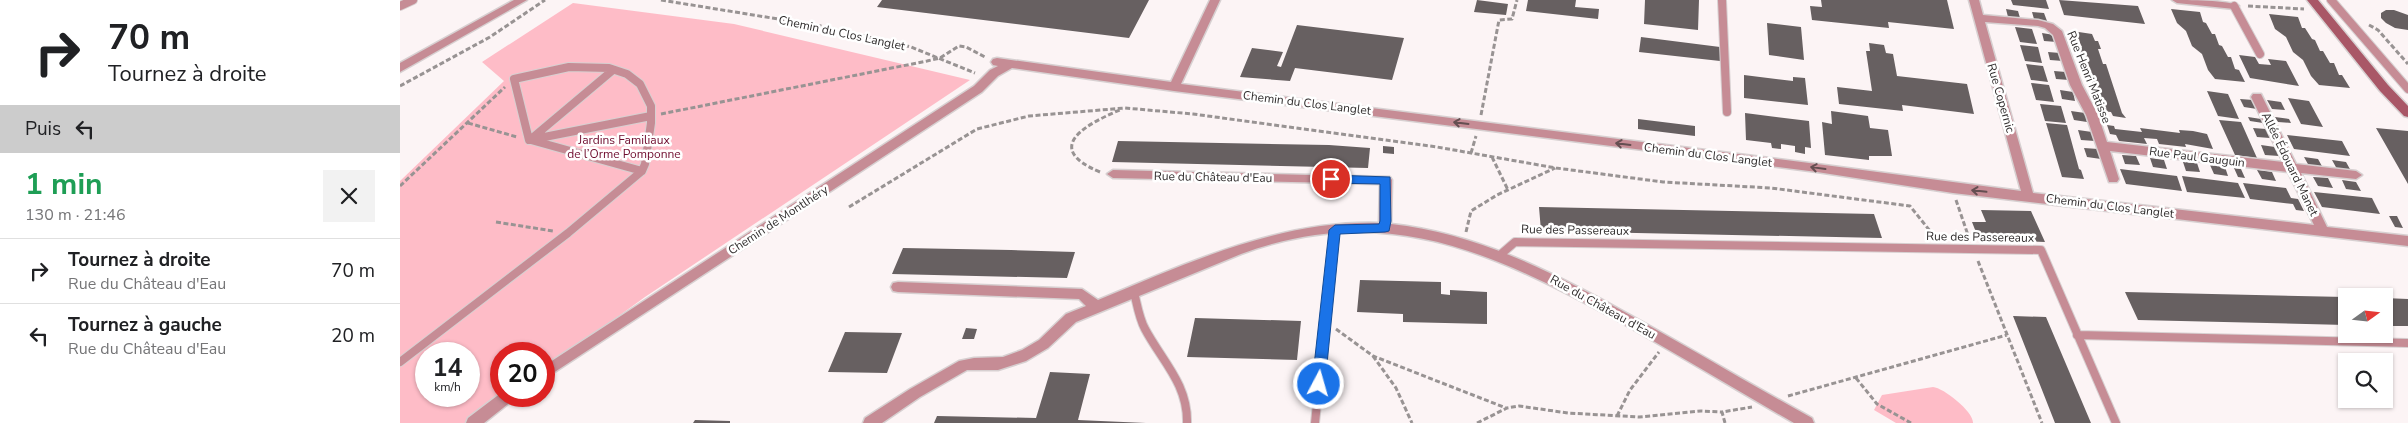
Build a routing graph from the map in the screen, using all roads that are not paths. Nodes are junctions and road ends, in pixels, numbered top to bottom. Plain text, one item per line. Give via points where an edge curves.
1 (413, 0) edge
2 (522, 0) edge
3 (1215, 0) edge
4 (1722, 0) edge
5 (1974, 0) edge
6 (2177, 0) edge
7 (2312, 0) edge
8 (2331, 0) edge
9 (400, 6) edge
10 (2234, 6) joint
11 (1979, 18) junction
12 (2260, 54) dead end
13 (1003, 63) joint
14 (400, 68) edge
15 (613, 70) junction
16 (1174, 87) junction
17 (2408, 89) edge
18 (2257, 97) dead end
19 (1728, 112) dead end
20 (2408, 113) edge
21 (651, 116) junction
22 (529, 140) junction
23 (2102, 146) junction
24 (2292, 168) junction
25 (642, 171) junction
26 (1113, 174) road end
27 (2356, 175) dead end
28 (2112, 180) dead end
29 (2028, 196) junction
30 (1385, 228) junction
31 (1335, 230) junction
32 (2324, 231) junction
33 (2408, 241) edge
34 (1500, 254) junction
35 (898, 287) dead end
36 (1134, 292) junction
37 (1098, 307) junction
38 (2077, 335) junction
39 (2408, 343) edge
40 (400, 362) edge
41 (555, 366) edge
42 (494, 407) edge
43 (473, 423) edge
44 (870, 423) edge
45 (1187, 423) edge
46 (1314, 423) edge
47 (1808, 423) edge
48 (2116, 423) edge

1 - 9 lane
2 - 14 street
3 - 16 street
4 - 19 lane
5 - 11 street, Rue Copernic
6 - 10 street
7 - 20 street
8 - 17 lane
10 - 12 lane
11 - 23 street, Rue Henri Matisse via 2038,23 2058,33
11 - 29 street, Rue Copernic
13 - 16 street, Chemin du Clos Langlet
13 - 41 street, Chemin de Montlhéry via 978,89
15 - 21 lane via 641,83 650,102
15 - 22 lane
15 - 22 lane via 601,66 574,66 543,70 514,79
29 -> 16 street, Chemin du Clos Langlet
18 - 24 street, Allée Édouard Manet
21 - 22 lane
21 - 25 lane
22 - 25 lane
23 - 24 street, Rue Paul Gauguin
23 - 28 street, Rue Henri Matisse
24 - 27 street, Rue Paul Gauguin
24 - 32 street, Allée Édouard Manet
25 - 40 lane via 568,233
26 - 30 street, Rue du Château d'Eau via 1386,180
29 - 32 street, Chemin du Clos Langlet
30 - 31 street, Rue du Château d'Eau
30 - 34 street, Rue du Château d'Eau via 1463,243
31 - 36 street, Rue du Château d'Eau via 1268,241
31 - 46 lane
32 - 33 street, Chemin du Clos Langlet
34 - 38 lane, Rue des Passereaux via 1515,242 2041,250
34 - 47 street, Rue du Château d'Eau via 1576,292
35 - 37 street via 1082,294
36 - 37 street, Rue du Château d'Eau
36 - 45 lane via 1144,327 1187,397
37 - 44 street, Rue du Château d'Eau via 1061,325 1029,353 1002,364 973,362 964,365
38 - 39 lane
38 - 48 lane
42 - 43 street

